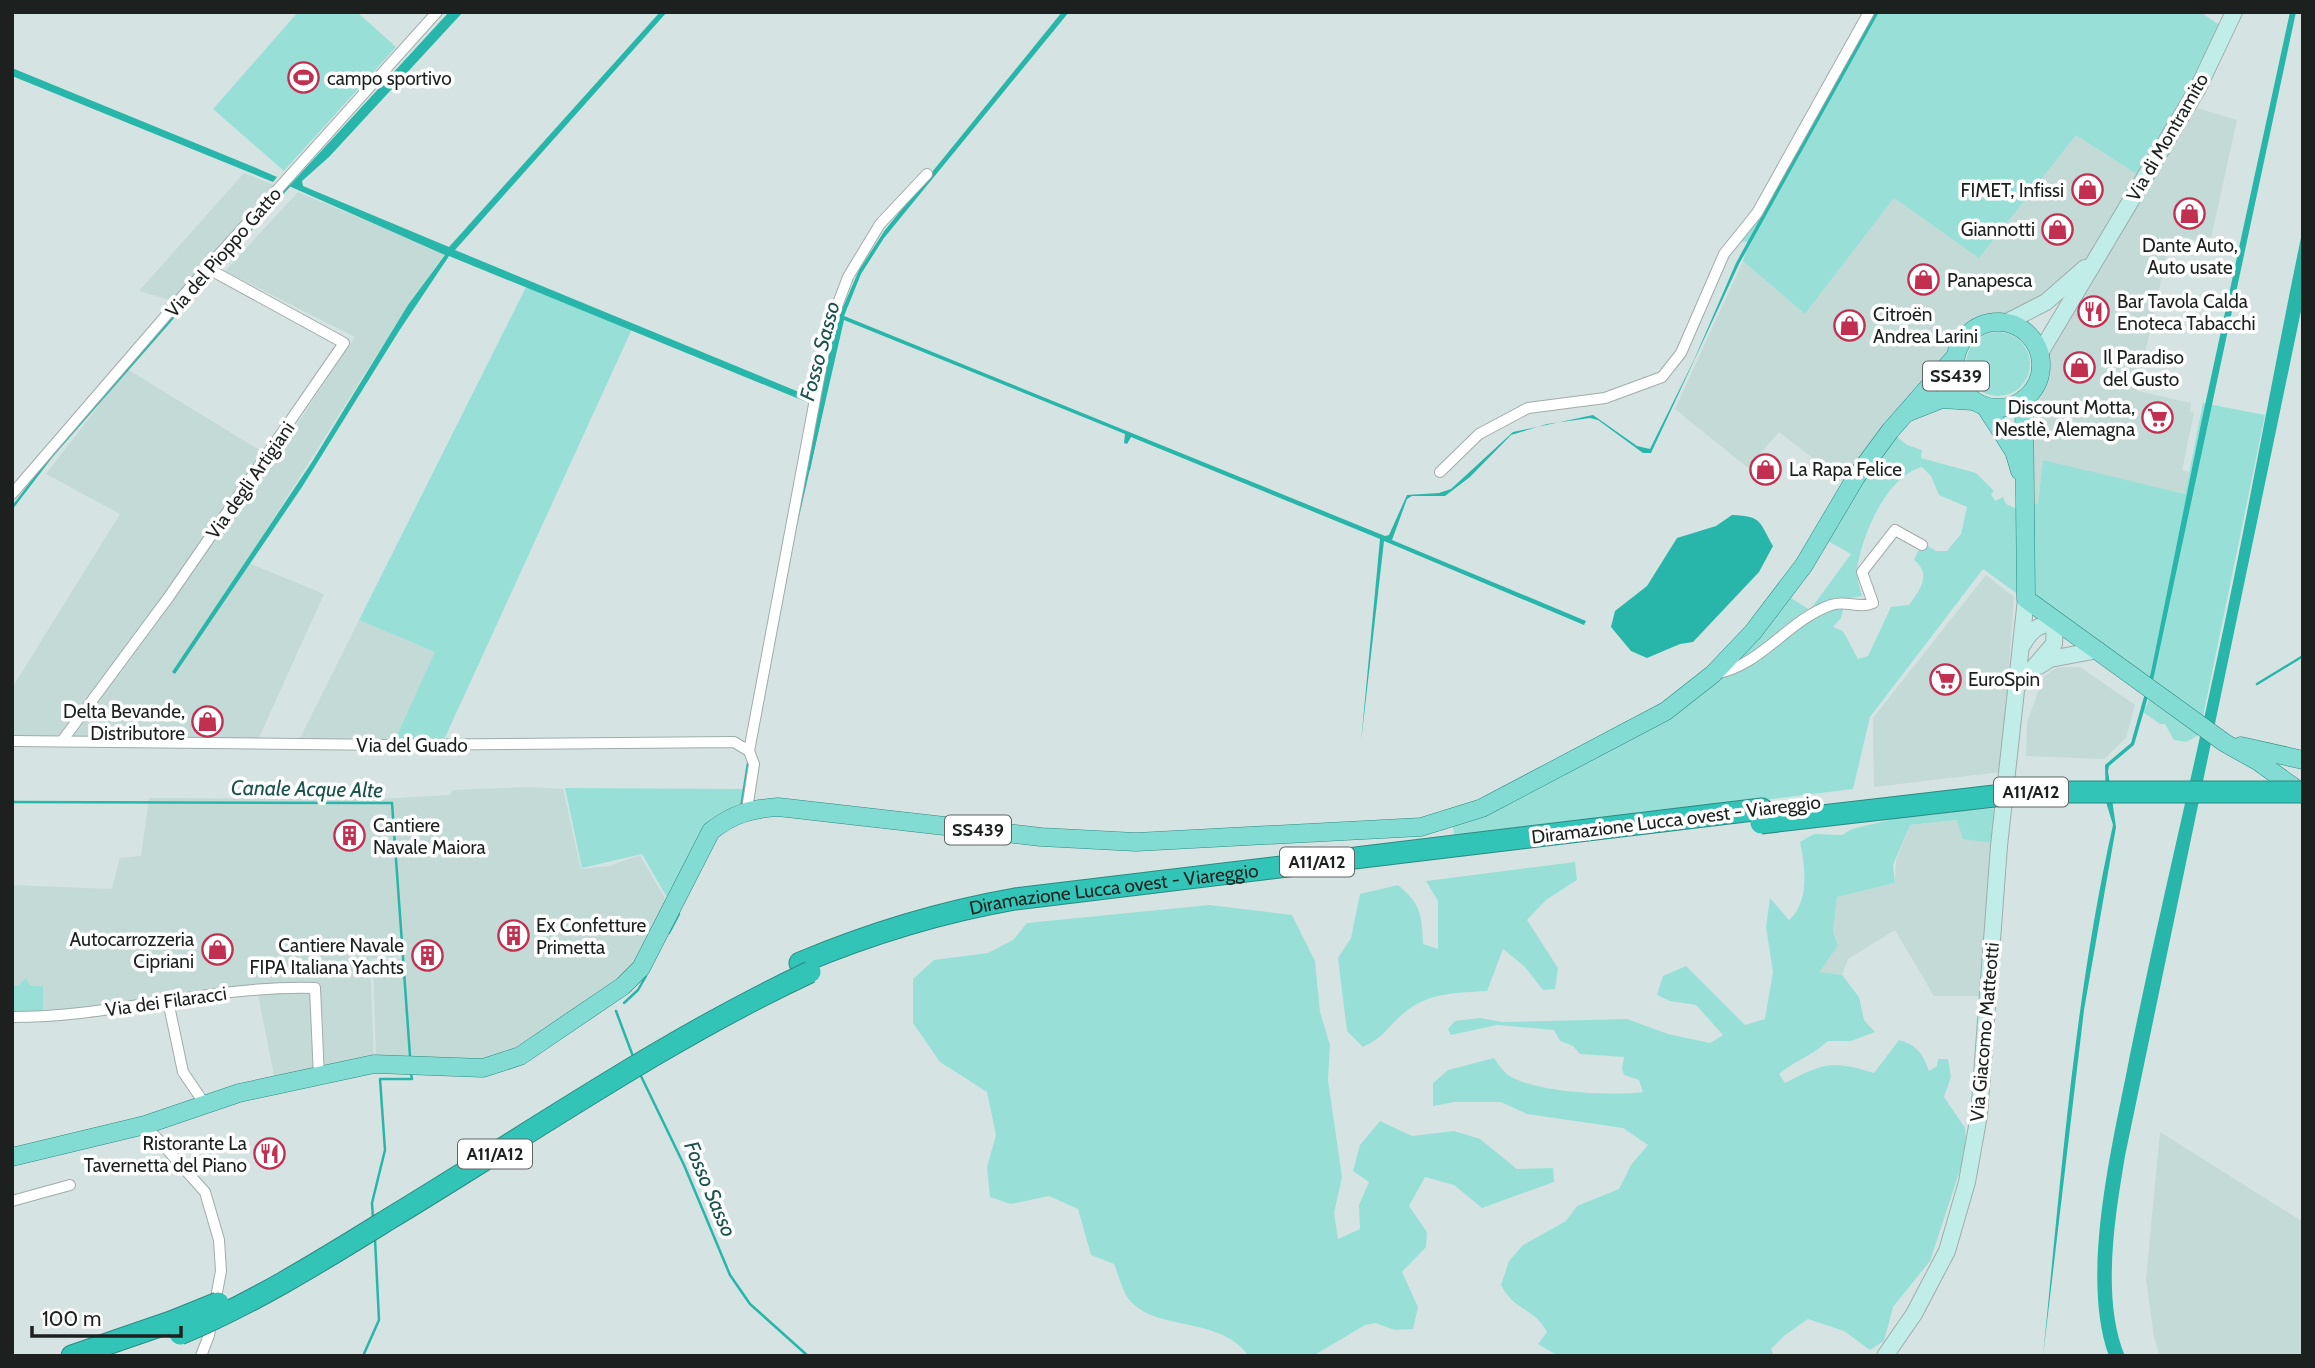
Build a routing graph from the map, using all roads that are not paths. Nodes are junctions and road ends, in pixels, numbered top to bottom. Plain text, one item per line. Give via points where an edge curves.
1 (437, 12) edge
2 (1869, 12) edge
3 (2234, 12) edge
4 (927, 174) dead end
5 (2094, 260) junction
6 (207, 268) junction
7 (2007, 322) junction
8 (2040, 354) junction
9 (1955, 357) junction
10 (2024, 399) junction
11 (1979, 404) junction
12 (1905, 414) junction
13 (1440, 472) dead end
14 (2025, 491) junction
15 (12, 494) edge
16 (1922, 545) dead end
17 (2026, 599) junction
18 (2055, 622) junction
19 (2023, 643) junction
20 (2098, 650) junction
21 (2034, 669) junction
22 (1713, 674) junction
23 (2016, 688) junction
24 (12, 741) edge
25 (62, 741) junction
26 (2225, 743) junction
27 (749, 751) junction
28 (2303, 760) edge
29 (2303, 780) edge
30 (2303, 793) edge
31 (747, 809) junction
32 (1762, 816) junction
33 (1019, 905) junction
34 (168, 1001) junction
35 (12, 1017) edge
36 (319, 1077) junction
37 (204, 1103) junction
38 (145, 1125) junction
39 (12, 1157) edge
40 (70, 1185) dead end
41 (12, 1201) edge
42 (175, 1328) junction
43 (72, 1356) edge
44 (111, 1356) edge
45 (201, 1356) edge
46 (1885, 1356) edge

1 - 6 street, Via del Pioppo Gatto
2 - 13 street via 1757,213 1724,254 1681,353 1662,377 1605,398 1528,408 1479,434
3 - 5 main road, Via di Montramito via 2198,88
4 - 27 street via 880,224 848,277 828,330
5 - 7 main road, Via di Montramito via 2046,302
5 - 8 main road, Via di Montramito
6 - 15 street, Via del Pioppo Gatto
6 - 25 street, Via degli Artigiani via 344,342
7 - 8 main road via 2028,333
7 - 9 main road, SS439 via 1979,325 1959,344
8 - 10 main road, SS439 via 2038,380
9 - 11 main road, SS439 via 1958,382
9 - 12 main road, SS439
10 - 11 main road, SS439 via 1998,408
10 - 14 main road, SS439
11 - 12 main road, SS439 via 1942,399
11 - 14 main road, SS439 via 2014,451
12 - 22 main road, SS439 via 1856,477 1805,564 1753,632
14 - 17 main road, SS439
16 - 22 street via 1895,530 1862,572 1873,603 1866,607 1832,605 1796,625 1755,659 1732,671
17 - 18 main road
17 - 19 main road, Via Giacomo Matteotti
18 - 19 main road via 2040,625
18 - 20 main road
18 - 21 main road via 2054,644
19 - 23 main road, Via Giacomo Matteotti
20 - 21 main road via 2050,659
20 - 26 main road
21 - 23 main road
22 - 31 main road, SS439 via 1666,711 1531,785 1482,808 1421,827 1136,842 1041,837 788,808
23 - 46 main road, Via Giacomo Matteotti via 1979,1115 1967,1182 1947,1251 1914,1314
24 - 25 street, Via del Guado
25 - 27 street, Via del Guado via 392,746 734,742
26 - 28 main road
26 - 30 main road
27 - 31 street via 754,764
29 - 32 highway, Diramazione Lucca ovest - Viareggio / A11/A12 via 2026,780
30 - 32 highway, Diramazione Lucca ovest - Viareggio / A11/A12, bridge via 2029,792
31 - 36 main road, SS439 via 710,831 642,968 520,1056 483,1068 374,1064
32 - 33 highway, Diramazione Lucca ovest - Viareggio / A11/A12 via 1619,827
32 - 33 highway, Diramazione Lucca ovest - Viareggio / A11/A12 via 1603,843
33 - 42 highway, Diramazione Lucca ovest - Viareggio / A11/A12, bridge via 805,967 315,1265 232,1312
34 - 35 street, Via dei Filaracci via 57,1017
34 - 36 street, Via dei Filaracci via 272,987 314,988
34 - 37 street via 183,1072
36 - 37 main road, SS439
37 - 38 main road, SS439
38 - 39 main road, SS439
38 - 45 street via 205,1192 219,1240 221,1271
40 - 41 street
42 - 43 highway, Diramazione Lucca ovest - Viareggio / A11/A12
42 - 44 highway, Diramazione Lucca ovest - Viareggio / A11/A12

